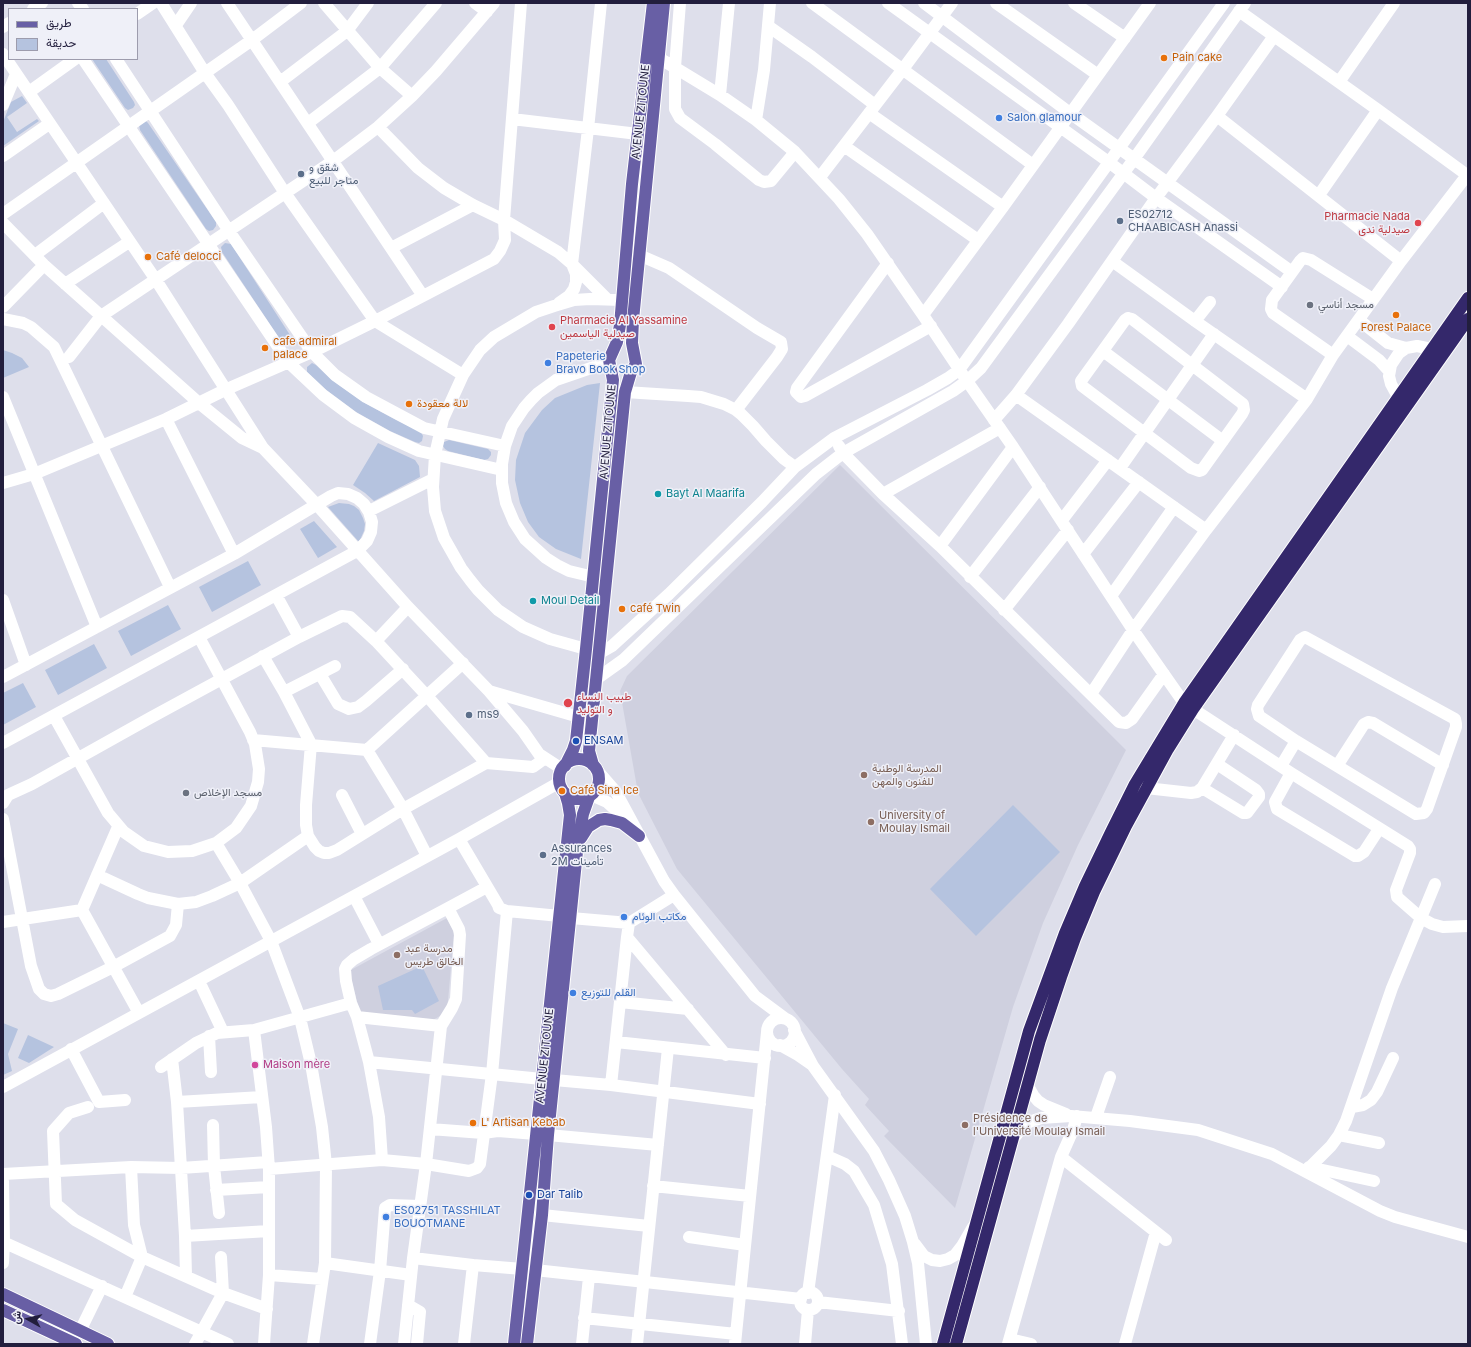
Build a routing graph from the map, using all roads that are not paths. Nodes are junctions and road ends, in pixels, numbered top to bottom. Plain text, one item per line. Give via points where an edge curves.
1 (152, 3) edge
2 (161, 3) edge
3 (191, 3) edge
4 (301, 3) edge
5 (324, 3) edge
6 (368, 3) edge
7 (436, 3) edge
8 (475, 3) edge
9 (521, 3) edge
10 (601, 3) edge
11 (653, 3) edge
12 (664, 3) edge
13 (680, 3) edge
14 (729, 3) edge
15 (770, 3) edge
16 (812, 3) edge
17 (888, 3) edge
18 (924, 3) edge
19 (952, 3) edge
20 (996, 3) edge
21 (1074, 3) edge
22 (1150, 3) edge
23 (1224, 3) edge
24 (1394, 3) edge
25 (230, 4) edge
26 (1242, 7) edge
27 (490, 8) edge
28 (138, 13) edge
29 (942, 16) junction
30 (176, 25) junction
31 (768, 26) junction
32 (347, 31) junction
33 (930, 33) junction
34 (1274, 36) junction
35 (1125, 38) junction
36 (252, 40) junction
37 (3, 54) edge
38 (659, 58) junction
39 (74, 60) edge
40 (84, 60) edge
41 (117, 60) edge
42 (675, 66) junction
43 (380, 68) junction
44 (903, 69) junction
45 (205, 73) junction
46 (16, 74) junction
47 (1098, 75) junction
48 (280, 82) junction
49 (1339, 82) junction
50 (29, 92) junction
51 (720, 95) junction
52 (412, 96) junction
53 (3, 105) edge
54 (872, 109) junction
55 (1378, 110) junction
56 (150, 111) junction
57 (1070, 113) junction
58 (1217, 116) junction
59 (512, 119) junction
60 (756, 120) junction
61 (308, 123) junction
62 (50, 124) junction
63 (128, 125) junction
64 (378, 127) junction
65 (1060, 127) junction
66 (588, 129) junction
67 (638, 134) junction
68 (844, 146) junction
69 (1120, 148) junction
70 (795, 152) junction
71 (3, 156) edge
72 (1134, 159) junction
73 (333, 161) junction
74 (76, 163) junction
75 (1110, 163) junction
76 (1033, 165) junction
77 (1123, 173) junction
78 (1468, 175) edge
79 (820, 177) junction
80 (1167, 182) junction
81 (285, 193) junction
82 (1319, 195) junction
83 (1156, 198) junction
84 (104, 203) junction
85 (473, 206) junction
86 (1003, 207) junction
87 (3, 214) edge
88 (504, 220) junction
89 (3, 223) edge
90 (229, 231) junction
91 (978, 240) junction
92 (129, 242) junction
93 (209, 244) junction
94 (391, 248) junction
95 (34, 255) junction
96 (639, 255) junction
97 (1401, 260) junction
98 (1112, 261) junction
99 (888, 263) junction
100 (572, 264) junction
101 (44, 265) junction
102 (1292, 272) junction
103 (156, 280) junction
104 (65, 284) junction
105 (1282, 287) junction
106 (423, 296) junction
107 (1468, 298) edge
108 (607, 299) junction
109 (1373, 299) junction
110 (622, 300) junction
111 (1210, 302) dead end
112 (554, 306) junction
113 (3, 307) edge
114 (923, 315) junction
115 (100, 316) junction
116 (3, 319) edge
117 (1468, 319) edge
118 (1359, 320) junction
119 (375, 321) junction
120 (1195, 321) junction
121 (931, 326) junction
122 (1214, 334) junction
123 (1347, 336) junction
124 (1406, 348) junction
125 (1432, 349) junction
126 (1103, 351) junction
127 (312, 352) junction
128 (1333, 355) junction
129 (634, 356) junction
130 (68, 357) dead end
131 (611, 362) junction
132 (289, 363) junction
133 (1192, 364) junction
134 (959, 370) junction
135 (1389, 371) junction
136 (631, 372) junction
137 (463, 375) junction
138 (967, 382) junction
139 (227, 390) junction
140 (625, 392) junction
141 (1016, 395) junction
142 (3, 397) edge
143 (1398, 397) junction
144 (1307, 399) junction
145 (1168, 400) junction
146 (199, 403) junction
147 (736, 410) junction
148 (166, 419) junction
149 (997, 424) junction
150 (440, 432) junction
151 (1145, 433) junction
152 (834, 438) junction
153 (1223, 441) junction
154 (102, 446) junction
155 (505, 446) junction
156 (1013, 447) junction
157 (263, 448) junction
158 (843, 453) junction
159 (435, 455) junction
160 (1108, 460) junction
161 (796, 467) junction
162 (1120, 468) junction
163 (502, 470) junction
164 (34, 474) junction
165 (433, 479) junction
166 (1139, 482) junction
167 (3, 483) edge
168 (1040, 487) junction
169 (883, 494) junction
170 (317, 505) junction
171 (1174, 507) junction
172 (369, 511) junction
173 (1065, 525) junction
174 (1206, 530) junction
175 (940, 546) junction
176 (357, 551) junction
177 (234, 554) junction
178 (1083, 554) junction
179 (594, 577) junction
180 (970, 577) junction
181 (170, 587) junction
182 (276, 595) junction
183 (1111, 596) junction
184 (3, 600) edge
185 (408, 607) junction
186 (1004, 610) junction
187 (97, 627) junction
188 (1133, 630) junction
189 (199, 637) junction
190 (299, 637) junction
191 (376, 641) junction
192 (612, 646) junction
193 (586, 649) junction
194 (598, 654) junction
195 (263, 656) junction
196 (623, 660) junction
197 (463, 663) junction
198 (26, 665) junction
199 (335, 666) dead end
200 (403, 669) junction
201 (320, 674) junction
202 (1164, 674) junction
203 (3, 677) edge
204 (222, 678) junction
205 (596, 680) junction
206 (489, 691) junction
207 (284, 692) junction
208 (1091, 694) junction
209 (427, 696) junction
210 (1188, 706) junction
211 (54, 716) junction
212 (579, 717) junction
213 (1234, 735) junction
214 (253, 740) junction
215 (1296, 741) junction
216 (3, 743) edge
217 (311, 744) junction
218 (367, 750) junction
219 (77, 758) junction
220 (544, 759) junction
221 (486, 763) junction
222 (1216, 764) junction
223 (1443, 765) junction
224 (1281, 766) junction
225 (1337, 766) junction
226 (564, 767) junction
227 (594, 767) junction
228 (1292, 773) junction
229 (562, 787) junction
230 (1146, 788) junction
231 (1202, 788) junction
232 (342, 795) dead end
233 (590, 796) junction
234 (3, 803) edge
235 (402, 809) junction
236 (3, 819) edge
237 (118, 827) junction
238 (1379, 829) junction
239 (636, 831) junction
240 (362, 834) junction
241 (308, 836) junction
242 (459, 839) junction
243 (578, 842) junction
244 (216, 843) junction
245 (427, 856) junction
246 (97, 875) junction
247 (240, 883) junction
248 (1435, 884) dead end
249 (486, 887) junction
250 (674, 895) junction
251 (354, 896) junction
252 (178, 904) junction
253 (448, 908) junction
254 (82, 910) junction
255 (507, 911) junction
256 (565, 917) junction
257 (1421, 918) junction
258 (21, 919) junction
259 (3, 922) edge
260 (629, 923) junction
261 (1468, 926) edge
262 (627, 937) junction
263 (270, 941) junction
264 (379, 944) junction
265 (113, 967) junction
266 (199, 980) junction
267 (756, 996) junction
268 (620, 1002) junction
269 (351, 1003) junction
270 (688, 1008) junction
271 (139, 1013) junction
272 (357, 1017) junction
273 (300, 1018) junction
274 (786, 1019) junction
275 (441, 1026) junction
276 (254, 1030) junction
277 (768, 1030) junction
278 (794, 1030) junction
279 (223, 1032) junction
280 (209, 1036) junction
281 (616, 1042) junction
282 (779, 1045) junction
283 (668, 1048) junction
284 (71, 1049) junction
285 (726, 1055) junction
286 (765, 1055) junction
287 (1393, 1058) dead end
288 (172, 1059) junction
289 (369, 1062) junction
290 (813, 1066) junction
291 (161, 1067) dead end
292 (436, 1069) junction
293 (211, 1072) dead end
294 (492, 1074) junction
295 (1110, 1077) dead end
296 (548, 1079) junction
297 (611, 1085) junction
298 (1028, 1086) junction
299 (3, 1087) edge
300 (664, 1092) junction
301 (835, 1095) junction
302 (262, 1097) junction
303 (125, 1100) dead end
304 (177, 1102) junction
305 (760, 1104) junction
306 (88, 1106) dead end
307 (1352, 1107) junction
308 (1074, 1116) junction
309 (1096, 1117) junction
310 (213, 1125) dead end
311 (430, 1129) junction
312 (483, 1133) junction
313 (542, 1134) junction
314 (1339, 1135) junction
315 (1014, 1138) junction
316 (1379, 1143) dead end
317 (658, 1145) junction
318 (827, 1156) junction
319 (1061, 1157) junction
320 (382, 1160) junction
321 (426, 1164) junction
322 (269, 1165) junction
323 (326, 1165) junction
324 (214, 1166) junction
325 (131, 1167) junction
326 (181, 1168) junction
327 (1308, 1169) junction
328 (54, 1171) junction
329 (3, 1174) edge
330 (3, 1181) edge
331 (1374, 1181) dead end
332 (269, 1186) junction
333 (654, 1186) junction
334 (216, 1190) junction
335 (750, 1196) junction
336 (420, 1206) junction
337 (219, 1212) dead end
338 (3, 1214) edge
339 (542, 1215) junction
340 (976, 1220) junction
341 (649, 1226) junction
342 (269, 1231) junction
343 (1156, 1232) junction
344 (185, 1236) junction
345 (689, 1237) dead end
346 (1468, 1237) edge
347 (1166, 1240) dead end
348 (4, 1242) edge
349 (913, 1242) junction
350 (745, 1245) junction
351 (142, 1257) junction
352 (221, 1257) dead end
353 (413, 1258) junction
354 (3, 1262) edge
355 (325, 1263) junction
356 (473, 1265) junction
357 (521, 1270) junction
358 (535, 1270) junction
359 (380, 1271) junction
360 (269, 1275) junction
361 (411, 1275) junction
362 (186, 1276) junction
363 (589, 1277) junction
364 (322, 1279) junction
365 (643, 1282) junction
366 (102, 1286) junction
367 (740, 1292) junction
368 (223, 1293) junction
369 (3, 1294) edge
370 (804, 1296) junction
371 (124, 1297) junction
372 (818, 1302) junction
373 (408, 1306) junction
374 (267, 1309) junction
375 (3, 1310) edge
376 (808, 1310) junction
377 (899, 1311) junction
378 (584, 1318) junction
379 (639, 1323) junction
380 (80, 1331) junction
381 (202, 1331) junction
382 (735, 1339) edge
383 (1009, 1341) edge
384 (76, 1344) edge
385 (108, 1344) edge
386 (195, 1344) edge
387 (228, 1344) edge
388 (264, 1344) edge
389 (313, 1344) edge
390 (370, 1344) edge
391 (404, 1344) edge
392 (417, 1344) edge
393 (464, 1344) edge
394 (514, 1344) edge
395 (527, 1344) edge
396 (582, 1344) edge
397 (636, 1344) edge
398 (805, 1344) edge
399 (902, 1344) edge
400 (926, 1344) edge
401 (943, 1344) edge
402 (956, 1344) edge
403 (1031, 1344) edge
404 (1125, 1344) edge

1 - 28 street
2 - 30 street
3 - 30 street
4 - 36 street
5 - 32 street
6 - 32 street
7 - 43 street
8 - 27 street
9 - 59 street
10 - 66 street
11 - 67 main road, AVENUE ZITOUNE
12 - 38 main road, AVENUE ZITOUNE
13 - 42 street
14 - 51 street
15 - 31 street
16 - 44 street
17 - 33 street
18 - 29 street
19 - 29 street
20 - 47 street
21 - 35 street
22 - 35 street
23 - 69 street
24 - 49 street
25 - 36 street
26 - 34 street
26 - 72 street
27 - 52 street
29 - 33 street
29 - 57 street
30 - 45 street
31 - 54 street via 812,57
31 - 60 street
32 - 43 street
32 - 48 street
33 - 44 street
33 - 65 street
34 - 49 street
34 - 58 street
35 - 47 street
36 - 45 street
36 - 48 street
37 - 46 street
38 - 42 street
38 - 96 main road, AVENUE ZITOUNE
39 - 50 street
40 - 63 street
41 - 56 street
42 - 51 street
42 - 70 street via 677,114 759,180 771,181
43 - 52 street
43 - 61 street
44 - 54 street
44 - 76 street
45 - 56 street
45 - 81 street
46 - 50 street
46 - 53 street
47 - 57 street
48 - 61 street
49 - 55 street
50 - 62 street
51 - 60 street
52 - 64 street
54 - 68 street
54 - 86 street
55 - 78 street
55 - 82 street
56 - 63 street
56 - 90 street
57 - 65 street
57 - 69 street
58 - 80 street
58 - 82 street
59 - 66 street
59 - 88 street
60 - 70 street
61 - 73 street
62 - 71 street
62 - 74 street
63 - 74 street
63 - 93 street
64 - 73 street
64 - 85 street via 418,168
65 - 75 street
65 - 76 street
66 - 67 street
66 - 100 street
67 - 110 main road, AVENUE ZITOUNE
68 - 79 street
68 - 91 street
69 - 72 street
69 - 75 street
70 - 79 street
72 - 77 street
72 - 80 street
73 - 81 street
73 - 94 street
74 - 84 street
74 - 87 street
75 - 77 street
75 - 134 street
76 - 86 street
77 - 83 street
77 - 138 street via 981,368
78 - 97 street
79 - 99 street
80 - 83 street
80 - 102 street
81 - 90 street
81 - 119 street
82 - 97 street
83 - 98 street
83 - 105 street
84 - 92 street
84 - 95 street
85 - 88 street
85 - 94 street
86 - 91 street
88 - 100 street via 558,252
88 - 106 street via 505,240 494,259
89 - 95 street
90 - 93 street
90 - 127 street
91 - 114 street
92 - 103 street
92 - 104 street
93 - 103 street
93 - 132 street
94 - 106 street
95 - 101 street
96 - 129 main road, AVENUE ZITOUNE via 632,343
96 - 147 street via 669,268 781,342 782,349 777,357
97 - 109 street
98 - 120 street
98 - 141 street
99 - 114 street
99 - 121 street via 796,392 801,397 805,396
100 - 108 street
100 - 112 street via 576,274 574,289 569,296
101 - 104 street
101 - 113 street
102 - 105 street
102 - 109 street via 1300,261 1307,258
103 - 115 street
103 - 139 street
104 - 115 street
105 - 128 street via 1272,300 1273,313
106 - 119 street
107 - 125 highway
108 - 110 street
108 - 112 street via 574,300
109 - 118 street
110 - 131 main road, AVENUE ZITOUNE via 617,342
111 - 120 street
112 - 137 street via 536,312 494,337 480,350
114 - 121 street
115 - 130 street
115 - 146 street
116 - 154 street via 31,327 54,347
117 - 210 highway
118 - 123 street
118 - 124 street via 1388,343
119 - 127 street
119 - 137 street
120 - 122 street
121 - 134 street
122 - 133 street
122 - 144 street
123 - 128 street
123 - 135 street via 1379,360
124 - 125 street via 1417,346
124 - 135 street via 1399,353
125 - 143 highway
126 - 133 street via 1126,320 1130,319
126 - 145 street
126 - 151 street via 1081,381 1082,386
127 - 132 street
127 - 150 street via 335,375 366,397 424,428
128 - 144 street
129 - 131 main road via 624,348 616,350
129 - 136 main road, AVENUE ZITOUNE via 636,364
131 - 136 main road via 618,375 628,375
131 - 155 street via 556,380 538,392 518,417
131 - 179 main road, AVENUE ZITOUNE via 613,380
132 - 139 street
132 - 159 street via 323,395 354,418 388,437
133 - 145 street
133 - 153 street via 1243,404 1244,410
134 - 138 street
134 - 152 street via 927,390
135 - 143 street via 1391,384
136 - 140 main road, AVENUE ZITOUNE
137 - 150 street
138 - 149 street
138 - 158 street
139 - 146 street
139 - 157 street
140 - 147 street via 701,398
140 - 194 main road, AVENUE ZITOUNE
141 - 149 street
141 - 160 street
142 - 164 street
143 - 210 highway
144 - 174 street
145 - 151 street
145 - 153 street
146 - 148 street
146 - 157 street via 242,438
147 - 161 street via 777,452
148 - 154 street
148 - 177 street
149 - 156 street
149 - 169 street
150 - 155 street
150 - 159 street
151 - 153 street via 1191,468 1199,471
151 - 162 street
152 - 158 street
152 - 161 street
154 - 164 street
154 - 181 street
155 - 163 street
156 - 168 street
156 - 175 street
157 - 170 street
158 - 169 street
158 - 196 street via 816,474
159 - 163 street
159 - 165 street
160 - 162 street
160 - 173 street
161 - 192 street via 669,594
162 - 166 street
163 - 179 street via 506,503 514,522 526,539 557,565
164 - 167 street
164 - 187 street
165 - 172 street
165 - 193 street via 435,511 444,538 461,568 478,590 498,610 523,627
166 - 171 street
166 - 178 street
168 - 173 street
168 - 180 street
169 - 175 street
170 - 172 street via 338,493 348,494 357,498
170 - 176 street
170 - 177 street
171 - 174 street
171 - 183 street
172 - 176 street via 371,532 367,541
173 - 178 street
173 - 186 street
174 - 188 street
175 - 180 street
176 - 182 street
176 - 185 street
177 - 181 street
178 - 183 street
179 - 193 main road, AVENUE ZITOUNE
180 - 186 street
181 - 187 street
182 - 189 street
182 - 190 street
183 - 188 street
184 - 198 street
185 - 191 street
185 - 197 street
186 - 208 street
187 - 198 street
188 - 202 street
188 - 208 street
189 - 204 street
189 - 211 street
190 - 191 street via 334,619 347,616
190 - 195 street
191 - 200 street
192 - 194 street
192 - 196 street
193 - 212 main road, AVENUE ZITOUNE
194 - 205 main road, AVENUE ZITOUNE
195 - 204 street
195 - 207 street
196 - 205 street
197 - 206 street
197 - 209 street
198 - 203 street
199 - 201 street
200 - 201 street via 358,707 349,709 338,704
200 - 209 street
201 - 207 street
202 - 208 street via 1132,719 1126,723 1120,722
202 - 210 street
204 - 214 street
204 - 219 street
205 - 227 main road, AVENUE ZITOUNE via 589,751
206 - 212 street
206 - 220 street
207 - 217 street
209 - 218 street
209 - 221 street
210 - 213 street
210 - 230 highway
210 - 340 highway via 1135,784 1064,933 1028,1031
211 - 216 street
211 - 219 street
212 - 226 main road, AVENUE ZITOUNE via 573,750
213 - 222 street
213 - 224 street
214 - 217 street
214 - 244 street via 259,769 256,795 236,828
215 - 223 street via 1258,716 1257,709 1305,636 1455,719 1456,727
215 - 224 street
215 - 225 street
217 - 218 street
217 - 241 street via 306,805
218 - 235 street
219 - 234 street via 8,795
219 - 237 street
220 - 221 street via 533,767
220 - 226 street
221 - 235 street
222 - 231 street
222 - 231 street via 1256,790 1259,797 1247,813 1243,813
223 - 225 street via 1368,722 1364,724
223 - 225 street via 1427,809 1419,815
224 - 228 street
226 - 227 main road via 570,762 582,760
226 - 229 main road via 560,776
227 - 233 main road via 599,780
227 - 239 street via 616,792
228 - 238 street
228 - 238 street via 1275,802 1276,809 1355,856 1361,854
229 - 233 main road via 576,799
229 - 242 street
229 - 256 main road, AVENUE ZITOUNE via 570,815
230 - 231 street via 1191,794
230 - 298 highway via 1094,892 1075,938 1040,1040
232 - 240 street
233 - 239 street via 607,802
233 - 243 main road, AVENUE ZITOUNE via 583,814
235 - 240 street
235 - 245 street
236 - 258 street
237 - 244 street via 144,846 168,852 192,851
237 - 246 street
238 - 257 street via 1410,849 1395,894
239 - 243 main road via 622,823 599,820 588,827
239 - 250 street
240 - 241 street via 329,853 319,851
241 - 247 street
242 - 245 street
242 - 249 street
243 - 256 main road, AVENUE ZITOUNE
244 - 247 street
245 - 251 street
246 - 252 street via 138,894
246 - 254 street
247 - 252 street via 203,900
247 - 263 street
248 - 257 street
249 - 253 street
249 - 255 street via 499,908
250 - 260 street
250 - 267 street
251 - 263 street
251 - 264 street
252 - 265 street via 176,925 170,936
253 - 264 street
253 - 275 street via 459,929 461,942 456,999
254 - 258 street
254 - 265 street
255 - 256 street
255 - 294 street
256 - 260 street
256 - 296 main road, AVENUE ZITOUNE
257 - 261 street via 1443,927
257 - 307 street via 1392,988
258 - 259 street
258 - 265 street via 31,966 39,989 44,994 58,994
260 - 262 street
262 - 268 street
262 - 270 street
263 - 266 street
263 - 273 street
264 - 269 street via 354,959 345,969
265 - 271 street
266 - 271 street
266 - 279 street
267 - 274 street
267 - 277 street
268 - 270 street
268 - 281 street
269 - 272 street
269 - 273 street
270 - 285 street
271 - 284 street
272 - 275 street
272 - 289 street
273 - 276 street
273 - 323 street via 312,1064
274 - 277 street via 773,1021
274 - 278 street
275 - 292 street
276 - 279 street
276 - 302 street
277 - 282 street via 771,1042
277 - 286 street
278 - 282 street via 791,1041
278 - 290 street
279 - 280 street
280 - 288 street
280 - 293 street
281 - 283 street
281 - 297 street
282 - 286 street via 771,1047
282 - 290 street
283 - 285 street
283 - 300 street
284 - 299 street
284 - 303 street via 99,1102
285 - 286 street
286 - 305 street
287 - 307 street via 1371,1100
288 - 291 street
288 - 304 street
289 - 292 street
289 - 320 street via 379,1117
290 - 301 street
292 - 294 street
292 - 311 street
294 - 296 street
294 - 312 street
295 - 309 street
296 - 297 street
296 - 313 main road, AVENUE ZITOUNE
297 - 300 street
298 - 308 street via 1044,1105
298 - 315 highway
300 - 305 street
300 - 317 street
301 - 318 street
301 - 349 street via 874,1151 905,1216
302 - 304 street
302 - 322 street
304 - 326 street
305 - 335 street
306 - 328 street via 70,1113 53,1131
307 - 314 street
308 - 309 street
308 - 315 street via 1041,1118 1029,1122
308 - 319 street via 1073,1130
309 - 327 street via 1198,1130 1272,1154
310 - 324 street
311 - 312 street
311 - 321 street
312 - 313 street via 498,1131
312 - 321 street via 480,1164 474,1170
313 - 317 street
313 - 339 main road, AVENUE ZITOUNE
313 - 357 main road, AVENUE ZITOUNE
314 - 316 street
314 - 327 street
315 - 402 highway
317 - 333 street
318 - 370 street
318 - 377 street via 854,1171 874,1206 892,1264
319 - 343 street
319 - 383 street
320 - 321 street
320 - 323 street
321 - 336 street
322 - 323 street
322 - 324 street
322 - 332 street
323 - 355 street
324 - 326 street
324 - 334 street
325 - 326 street
325 - 328 street
325 - 351 street via 134,1225
326 - 344 street
327 - 331 street
327 - 346 street via 1380,1211
328 - 329 street
328 - 351 street via 56,1204 75,1220
330 - 338 street
332 - 334 street
332 - 342 street
333 - 335 street
333 - 341 street
334 - 337 street
335 - 350 street
336 - 353 street
336 - 359 street via 390,1205 385,1208
338 - 348 street
339 - 341 street
339 - 358 main road, AVENUE ZITOUNE
340 - 349 street via 962,1246 948,1259 932,1260 924,1256
340 - 401 highway
341 - 365 street
342 - 344 street
342 - 360 street
343 - 347 street
343 - 404 street
344 - 362 street
345 - 350 street
348 - 354 street
348 - 366 street
349 - 400 street via 918,1263
350 - 367 street
351 - 362 street
351 - 371 street
352 - 368 street
353 - 356 street
353 - 361 street
355 - 359 street
355 - 364 street
356 - 357 street
356 - 393 street
357 - 358 street
357 - 394 main road, AVENUE ZITOUNE
358 - 363 street
358 - 395 main road, AVENUE ZITOUNE
359 - 361 street
359 - 390 street
360 - 364 street
360 - 374 street
361 - 373 street
362 - 368 street
363 - 365 street
363 - 378 street
364 - 389 street
365 - 367 street
365 - 379 street
366 - 371 street
366 - 380 street
367 - 370 street
367 - 382 street
368 - 374 street
368 - 381 street
369 - 380 main road
370 - 372 street via 814,1294
370 - 376 street via 803,1307
371 - 381 street
372 - 376 street via 814,1309
372 - 377 street
373 - 391 street
373 - 392 street via 420,1312
374 - 388 street
375 - 384 main road
376 - 398 street
377 - 399 street
378 - 379 street
378 - 396 street
379 - 382 street
379 - 397 street
380 - 385 main road
381 - 386 street
381 - 387 street
383 - 403 street

